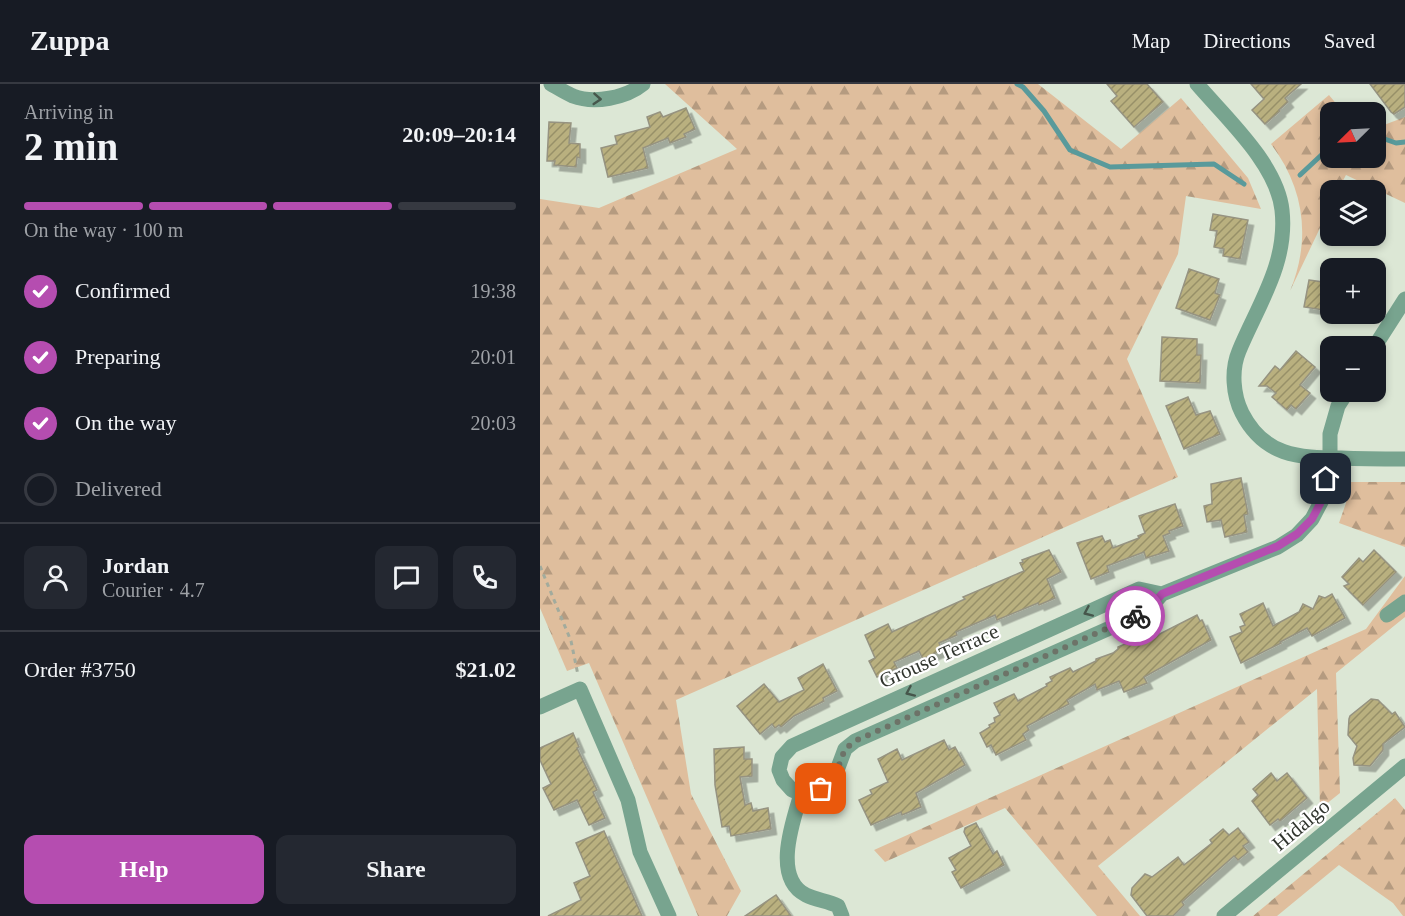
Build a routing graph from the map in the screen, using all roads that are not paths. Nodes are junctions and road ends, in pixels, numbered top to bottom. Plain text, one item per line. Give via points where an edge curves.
1 (551, 84) edge
2 (643, 84) edge
3 (1197, 84) edge
4 (1405, 299) edge
5 (1381, 336) edge
6 (1341, 402) edge
7 (1330, 458) junction
8 (1405, 459) edge
9 (1162, 594) junction
10 (1405, 602) edge
11 (1387, 615) dead end
12 (540, 707) edge
13 (1405, 766) edge
14 (801, 794) junction
15 (669, 916) edge
16 (842, 916) edge
17 (1224, 916) edge

1 -> 2 street via 575,97 607,99
3 - 7 street via 1256,153 1272,179 1282,208 1283,239 1275,275 1234,370 1236,402 1249,427 1267,444 1285,454
4 - 5 street
6 - 7 street, Grouse Terrace via 1330,434
7 - 8 street
7 - 9 street, Grouse Terrace via 1322,500 1312,519 1297,534 1278,546
9 - 14 street, Grouse Terrace via 1146,612 855,741 845,749 829,785
9 -> 14 street, Grouse Terrace via 1139,589 792,746 782,758 780,770 783,780
10 - 11 street
12 - 15 street via 580,689 628,800 640,852
13 - 17 street, Hidalgo
14 - 16 street via 786,857 787,870 791,881 805,895 838,906

